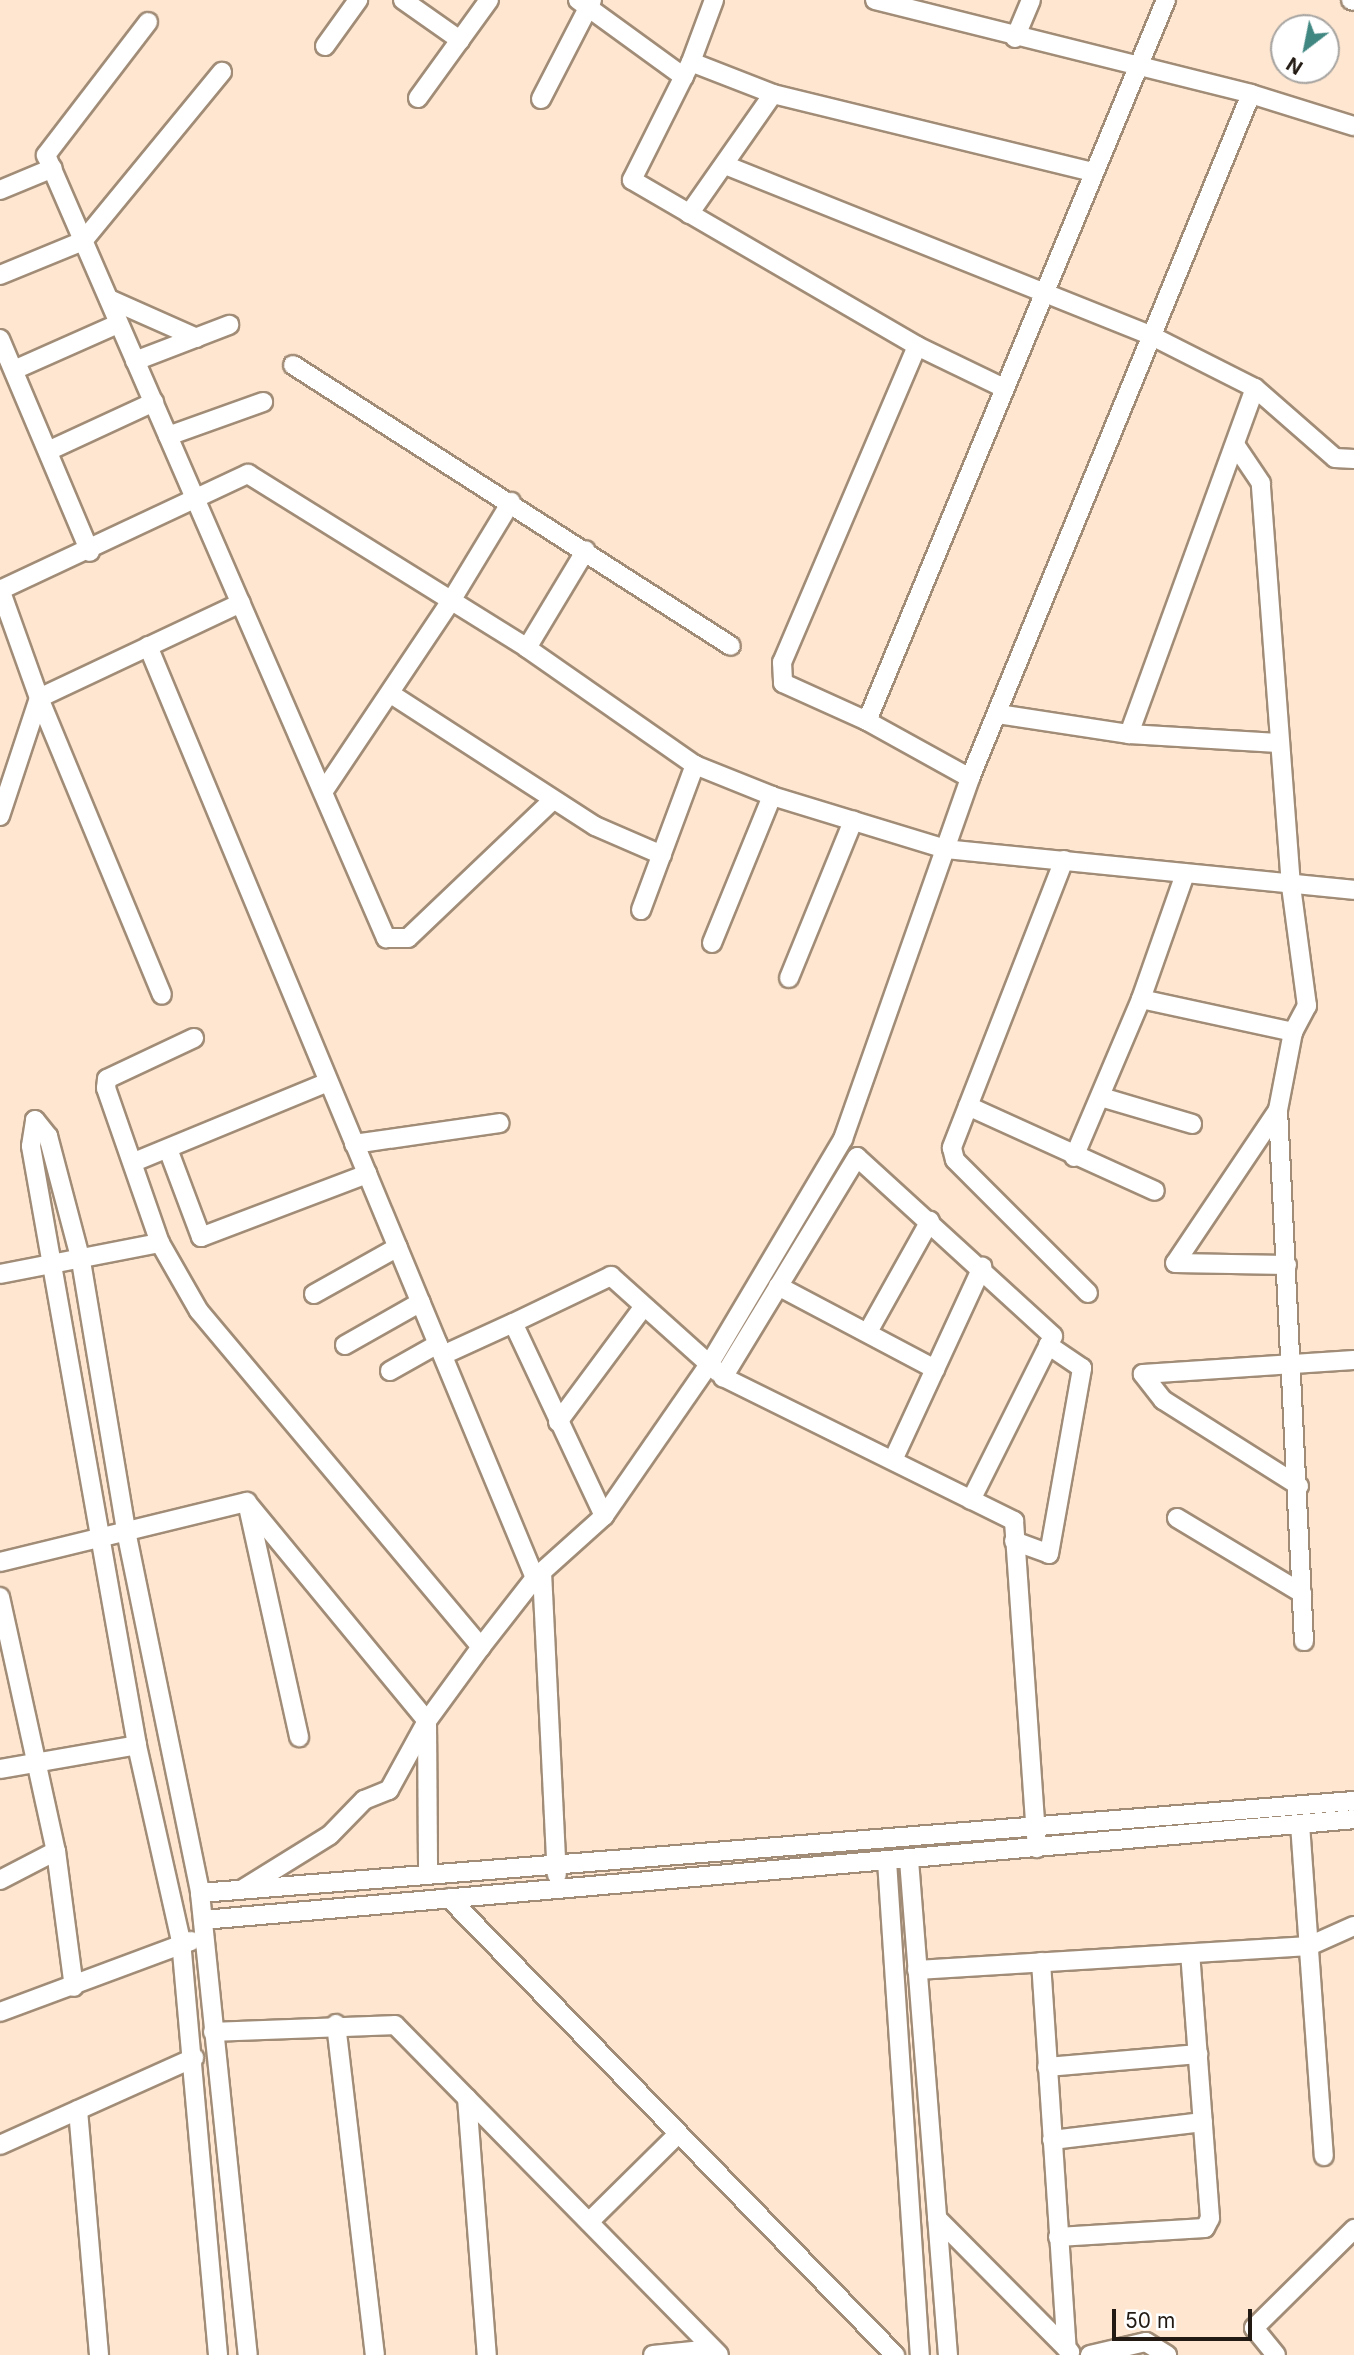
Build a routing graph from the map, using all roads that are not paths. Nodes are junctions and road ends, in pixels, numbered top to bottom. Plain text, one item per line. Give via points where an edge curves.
1 (358, 0) edge
2 (403, 0) edge
3 (489, 0) edge
4 (714, 0) edge
5 (875, 0) edge
6 (1031, 0) edge
7 (1166, 0) edge
8 (586, 2) edge
9 (920, 6) edge
10 (148, 22) dead end
11 (1016, 38) junction
12 (460, 40) junction
13 (325, 46) dead end
14 (1138, 65) junction
15 (687, 69) junction
16 (222, 72) dead end
17 (774, 94) junction
18 (1251, 94) junction
19 (418, 99) dead end
20 (541, 99) dead end
21 (1351, 120) edge
22 (725, 165) junction
23 (53, 169) junction
24 (1092, 172) junction
25 (0, 190) edge
26 (689, 214) junction
27 (83, 241) junction
28 (0, 275) edge
29 (1045, 290) junction
30 (108, 299) junction
31 (118, 324) junction
32 (229, 326) dead end
33 (1152, 336) junction
34 (197, 338) junction
35 (0, 339) edge
36 (917, 346) junction
37 (135, 360) junction
38 (293, 365) dead end
39 (14, 370) junction
40 (1004, 388) junction
41 (1255, 388) junction
42 (154, 402) junction
43 (262, 402) dead end
44 (168, 436) junction
45 (1236, 446) junction
46 (48, 451) junction
47 (1354, 459) edge
48 (196, 500) junction
49 (511, 502) junction
50 (586, 551) junction
51 (90, 552) junction
52 (0, 590) edge
53 (452, 601) junction
54 (241, 603) junction
55 (148, 646) junction
56 (731, 646) dead end
57 (527, 648) junction
58 (391, 694) junction
59 (39, 698) junction
60 (998, 714) junction
61 (867, 721) junction
62 (1129, 734) junction
63 (1278, 743) junction
64 (695, 765) junction
65 (970, 778) junction
66 (323, 792) junction
67 (772, 796) junction
68 (553, 800) junction
69 (0, 816) edge
70 (853, 821) junction
71 (945, 849) junction
72 (662, 855) junction
73 (1064, 860) junction
74 (1185, 874) junction
75 (1291, 886) junction
76 (1354, 890) edge
77 (641, 910) dead end
78 (712, 943) dead end
79 (789, 978) dead end
80 (162, 995) dead end
81 (1142, 999) junction
82 (1293, 1032) junction
83 (194, 1038) dead end
84 (328, 1082) junction
85 (1101, 1097) junction
86 (968, 1106) junction
87 (1278, 1110) junction
88 (499, 1123) dead end
89 (1192, 1124) dead end
90 (354, 1144) junction
91 (168, 1149) junction
92 (1074, 1157) junction
93 (134, 1162) junction
94 (367, 1174) junction
95 (1155, 1191) dead end
96 (930, 1221) junction
97 (160, 1243) junction
98 (398, 1247) junction
99 (81, 1261) junction
100 (53, 1265) junction
101 (1287, 1265) junction
102 (982, 1267) junction
103 (0, 1274) edge
104 (778, 1286) junction
105 (1088, 1293) dead end
106 (314, 1294) dead end
107 (421, 1301) junction
108 (644, 1306) junction
109 (513, 1323) junction
110 (869, 1330) junction
111 (345, 1345) dead end
112 (1048, 1345) junction
113 (440, 1349) junction
114 (1354, 1360) edge
115 (710, 1363) junction
116 (1292, 1364) junction
117 (935, 1369) junction
118 (390, 1371) dead end
119 (723, 1377) junction
120 (558, 1422) junction
121 (893, 1460) junction
122 (1299, 1486) junction
123 (971, 1500) junction
124 (247, 1502) junction
125 (604, 1516) junction
126 (1177, 1518) dead end
127 (126, 1531) junction
128 (103, 1540) junction
129 (1014, 1541) junction
130 (0, 1562) edge
131 (539, 1575) junction
132 (1302, 1593) junction
133 (0, 1597) edge
134 (1304, 1641) dead end
135 (481, 1647) junction
136 (7, 1661) edge
137 (427, 1721) junction
138 (299, 1738) dead end
139 (137, 1745) junction
140 (34, 1761) junction
141 (0, 1769) edge
142 (1354, 1801) edge
143 (1354, 1819) edge
144 (1300, 1824) junction
145 (1035, 1826) junction
146 (1037, 1848) junction
147 (56, 1851) junction
148 (909, 1860) junction
149 (887, 1861) junction
150 (557, 1863) junction
151 (428, 1872) junction
152 (0, 1880) edge
153 (558, 1888) junction
154 (243, 1889) junction
155 (200, 1893) junction
156 (449, 1898) junction
157 (203, 1920) junction
158 (1354, 1926) edge
159 (205, 1940) junction
160 (181, 1941) junction
161 (1309, 1946) junction
162 (1190, 1954) junction
163 (1041, 1962) junction
164 (918, 1970) junction
165 (74, 1987) junction
166 (0, 2012) edge
167 (336, 2024) junction
168 (213, 2032) junction
169 (1198, 2054) junction
170 (194, 2058) junction
171 (1047, 2067) junction
172 (467, 2098) junction
173 (78, 2110) junction
174 (1203, 2122) junction
175 (678, 2134) junction
176 (1052, 2140) junction
177 (0, 2145) edge
178 (1324, 2156) dead end
179 (937, 2218) junction
180 (589, 2222) junction
181 (1354, 2229) edge
182 (1058, 2237) junction
183 (716, 2352) edge
184 (1070, 2352) edge
185 (99, 2355) edge
186 (218, 2355) edge
187 (248, 2355) edge
188 (375, 2355) edge
189 (487, 2355) edge
190 (653, 2355) edge
191 (895, 2355) edge
192 (919, 2355) edge
193 (948, 2355) edge
194 (1090, 2355) edge
195 (1167, 2355) edge
196 (1276, 2355) edge

1 - 13 street
2 - 12 street
3 - 12 street
4 - 15 street
5 - 9 street
6 - 11 street
7 - 14 street
8 - 15 street
8 - 20 street
9 - 11 street
10 - 23 street via 46,155
11 - 14 street
12 - 19 street
14 - 18 street
14 - 24 street
15 - 17 street
15 - 26 street via 632,180
16 - 27 street
17 - 22 street
17 - 24 street
18 - 21 street
18 - 33 street
22 - 26 street
22 - 29 street
23 - 25 street
23 - 27 street
24 - 29 street
26 - 36 street
27 - 28 street
27 - 30 street
29 - 33 street
29 - 40 street
30 - 31 street
30 - 34 street
31 - 37 street
31 - 39 street
32 - 34 street
33 - 41 street
33 - 60 street
34 - 37 street
35 - 39 street
36 - 40 street
36 - 61 street via 782,662 783,683
37 - 42 street
38 - 49 street
39 - 46 street
40 - 61 street
41 - 45 street
41 - 47 street via 1335,458
42 - 44 street
42 - 46 street
43 - 44 street
44 - 48 street
45 - 62 street
45 - 63 street via 1261,483
46 - 51 street
48 - 51 street
48 - 53 street via 248,474
48 - 54 street
49 - 50 street
49 - 53 street
50 - 56 street
50 - 57 street
51 - 52 street
52 - 59 street
53 - 57 street
53 - 58 street
54 - 55 street
54 - 66 street
55 - 59 street
55 - 84 street
57 - 64 street
58 - 66 street
58 - 68 street
59 - 69 street
59 - 80 street
60 - 62 street
60 - 65 street
61 - 65 street
62 - 63 street
63 - 75 street
64 - 67 street
64 - 72 street
65 - 71 street
66 - 68 street via 386,938 408,938
67 - 70 street
67 - 78 street
68 - 72 street via 595,827
70 - 71 street
70 - 79 street
71 - 73 street
71 - 115 street via 843,1139
72 - 77 street
73 - 74 street
73 - 86 street
74 - 75 street
74 - 81 street
75 - 76 street
75 - 82 street via 1307,1006
81 - 82 street
81 - 85 street
82 - 87 street
83 - 93 street via 107,1079 106,1088
84 - 90 street
84 - 91 street
85 - 89 street
85 - 92 street
86 - 92 street
86 - 105 street via 952,1148 955,1160
87 - 101 street
87 - 101 street via 1175,1263
88 - 90 street
90 - 94 street
91 - 93 street
91 - 94 street via 201,1237
92 - 95 street
93 - 97 street
94 - 98 street
96 - 102 street
96 - 104 street via 857,1157
96 - 110 street
97 - 99 street
97 - 135 street via 199,1311
98 - 106 street
98 - 107 street
99 - 100 street
99 - 100 street via 48,1136 35,1120 31,1146
99 - 127 street
100 - 103 street
100 - 128 street
101 - 116 street
102 - 112 street via 1054,1336
102 - 117 street
104 - 110 street
104 - 119 street
107 - 111 street
107 - 113 street
108 - 109 street via 611,1276
108 - 115 street
108 - 120 street
109 - 113 street
109 - 120 street
110 - 117 street
112 - 123 street
112 - 129 street via 1082,1368 1049,1554
113 - 118 street
113 - 131 street
114 - 116 street
115 - 119 street
115 - 125 street
116 - 122 street
116 - 122 street via 1143,1374 1163,1400
117 - 121 street
119 - 121 street
120 - 125 street
121 - 123 street
122 - 132 street
123 - 129 street via 1014,1521
124 - 127 street
124 - 137 street
124 - 138 street
125 - 131 street
126 - 132 street
127 - 128 street
127 - 155 street
128 - 130 street
128 - 139 street
129 - 145 street
131 - 135 street
131 - 150 street
132 - 134 street
133 - 136 street
135 - 137 street
136 - 140 street
137 - 151 street
137 - 154 street via 389,1790 364,1800 330,1835
139 - 140 street
139 - 160 street
140 - 141 street
140 - 147 street
142 - 145 street
143 - 144 street
144 - 146 street
144 - 161 street
145 - 146 street
145 - 150 street
146 - 148 street
147 - 152 street
147 - 165 street
148 - 149 street
148 - 164 street
149 - 153 street
149 - 192 street
150 - 151 street
150 - 153 street
151 - 154 street
153 - 156 street
154 - 155 street
155 - 157 street
156 - 157 street
156 - 175 street
157 - 159 street
158 - 161 street
159 - 160 street
159 - 168 street
160 - 165 street
160 - 170 street
161 - 162 street
161 - 178 street
162 - 163 street
162 - 169 street
163 - 164 street
163 - 171 street
164 - 179 street
165 - 166 street
167 - 168 street
167 - 172 street via 395,2025
167 - 188 street
168 - 187 street
169 - 171 street
169 - 174 street
170 - 173 street
170 - 186 street
171 - 176 street
172 - 180 street
172 - 189 street
173 - 177 street
173 - 185 street
174 - 176 street
174 - 182 street via 1210,2218 1205,2228
175 - 180 street
175 - 191 street
176 - 182 street
179 - 184 street
179 - 193 street
180 - 183 street
181 - 196 street via 1254,2328
182 - 184 street
183 - 190 street
194 - 195 street via 1146,2342

